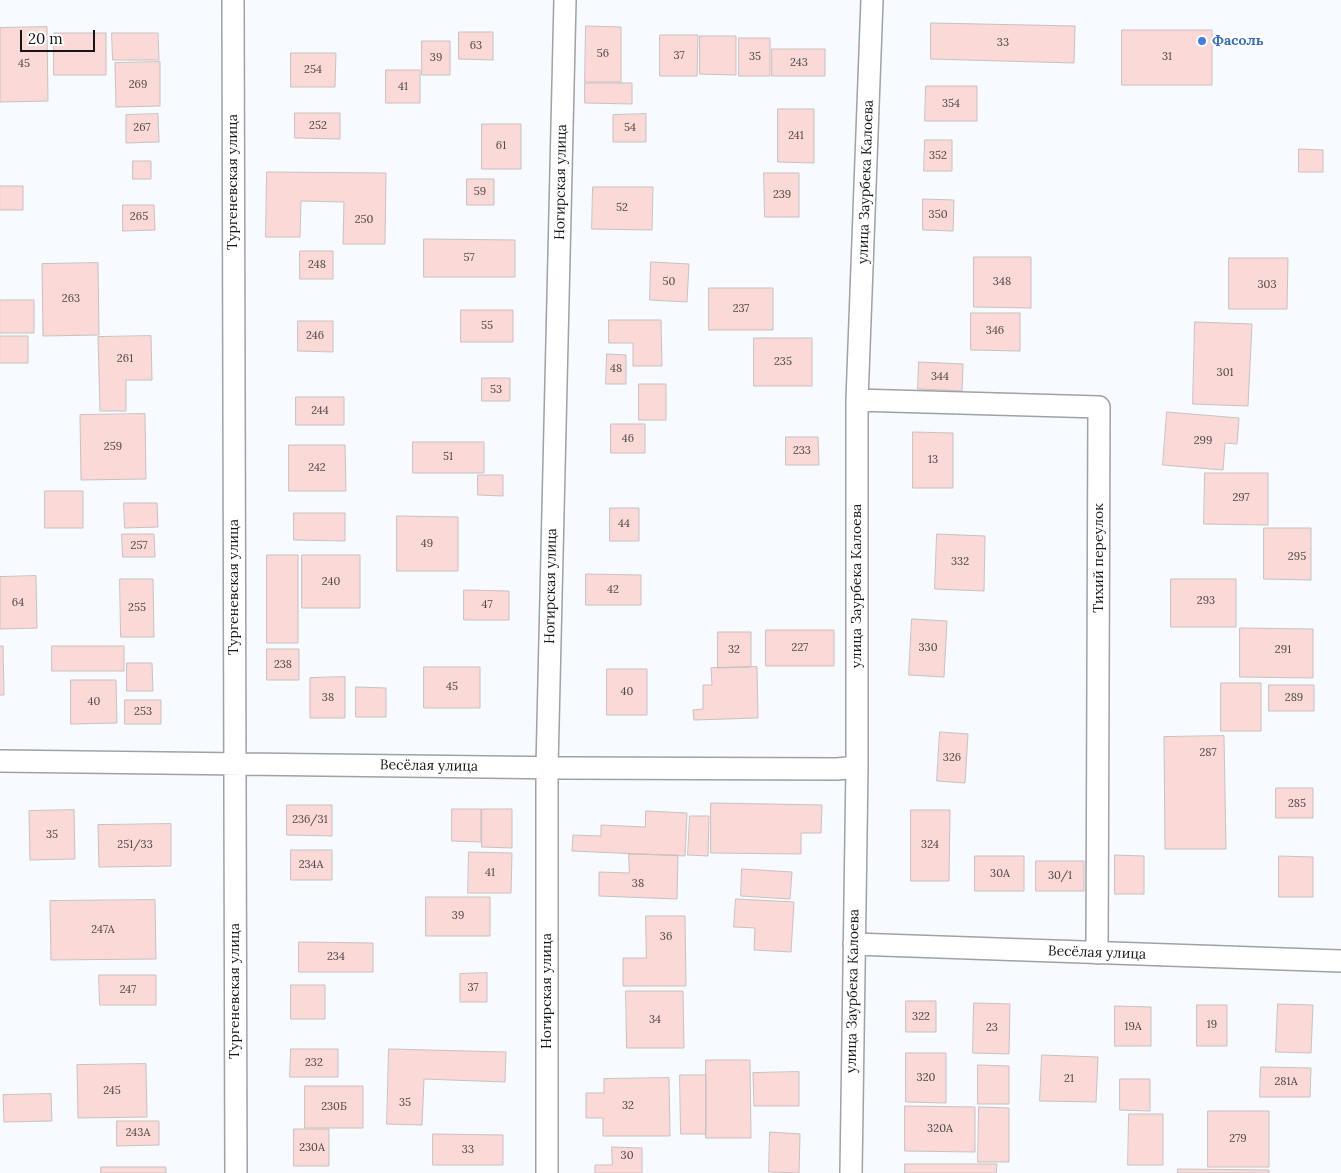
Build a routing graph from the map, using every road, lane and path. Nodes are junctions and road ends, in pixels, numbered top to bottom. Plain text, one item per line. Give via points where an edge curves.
1 (233, 0) edge
2 (565, 0) edge
3 (872, 0) edge
4 (857, 400) junction
5 (0, 761) edge
6 (235, 763) junction
7 (857, 767) junction
8 (547, 768) junction
9 (854, 944) junction
10 (1097, 953) junction
11 (1341, 961) edge
12 (236, 1173) edge
13 (547, 1173) edge
14 (852, 1173) edge

1 - 6 street, Тургеневская улица
2 - 8 street, Ногирская улица
3 - 4 street, улица Заурбека Калоева
4 - 7 street, улица Заурбека Калоева
4 - 10 street, Тихий переулок via 1099,407
5 - 6 street, Весёлая улица
6 - 8 street, Весёлая улица
6 - 12 street, Тургеневская улица
7 - 8 street, Весёлая улица
7 - 9 street, улица Заурбека Калоева
8 - 13 street, Ногирская улица
9 - 10 street, Весёлая улица
9 - 14 street, улица Заурбека Калоева
10 - 11 street, Весёлая улица

